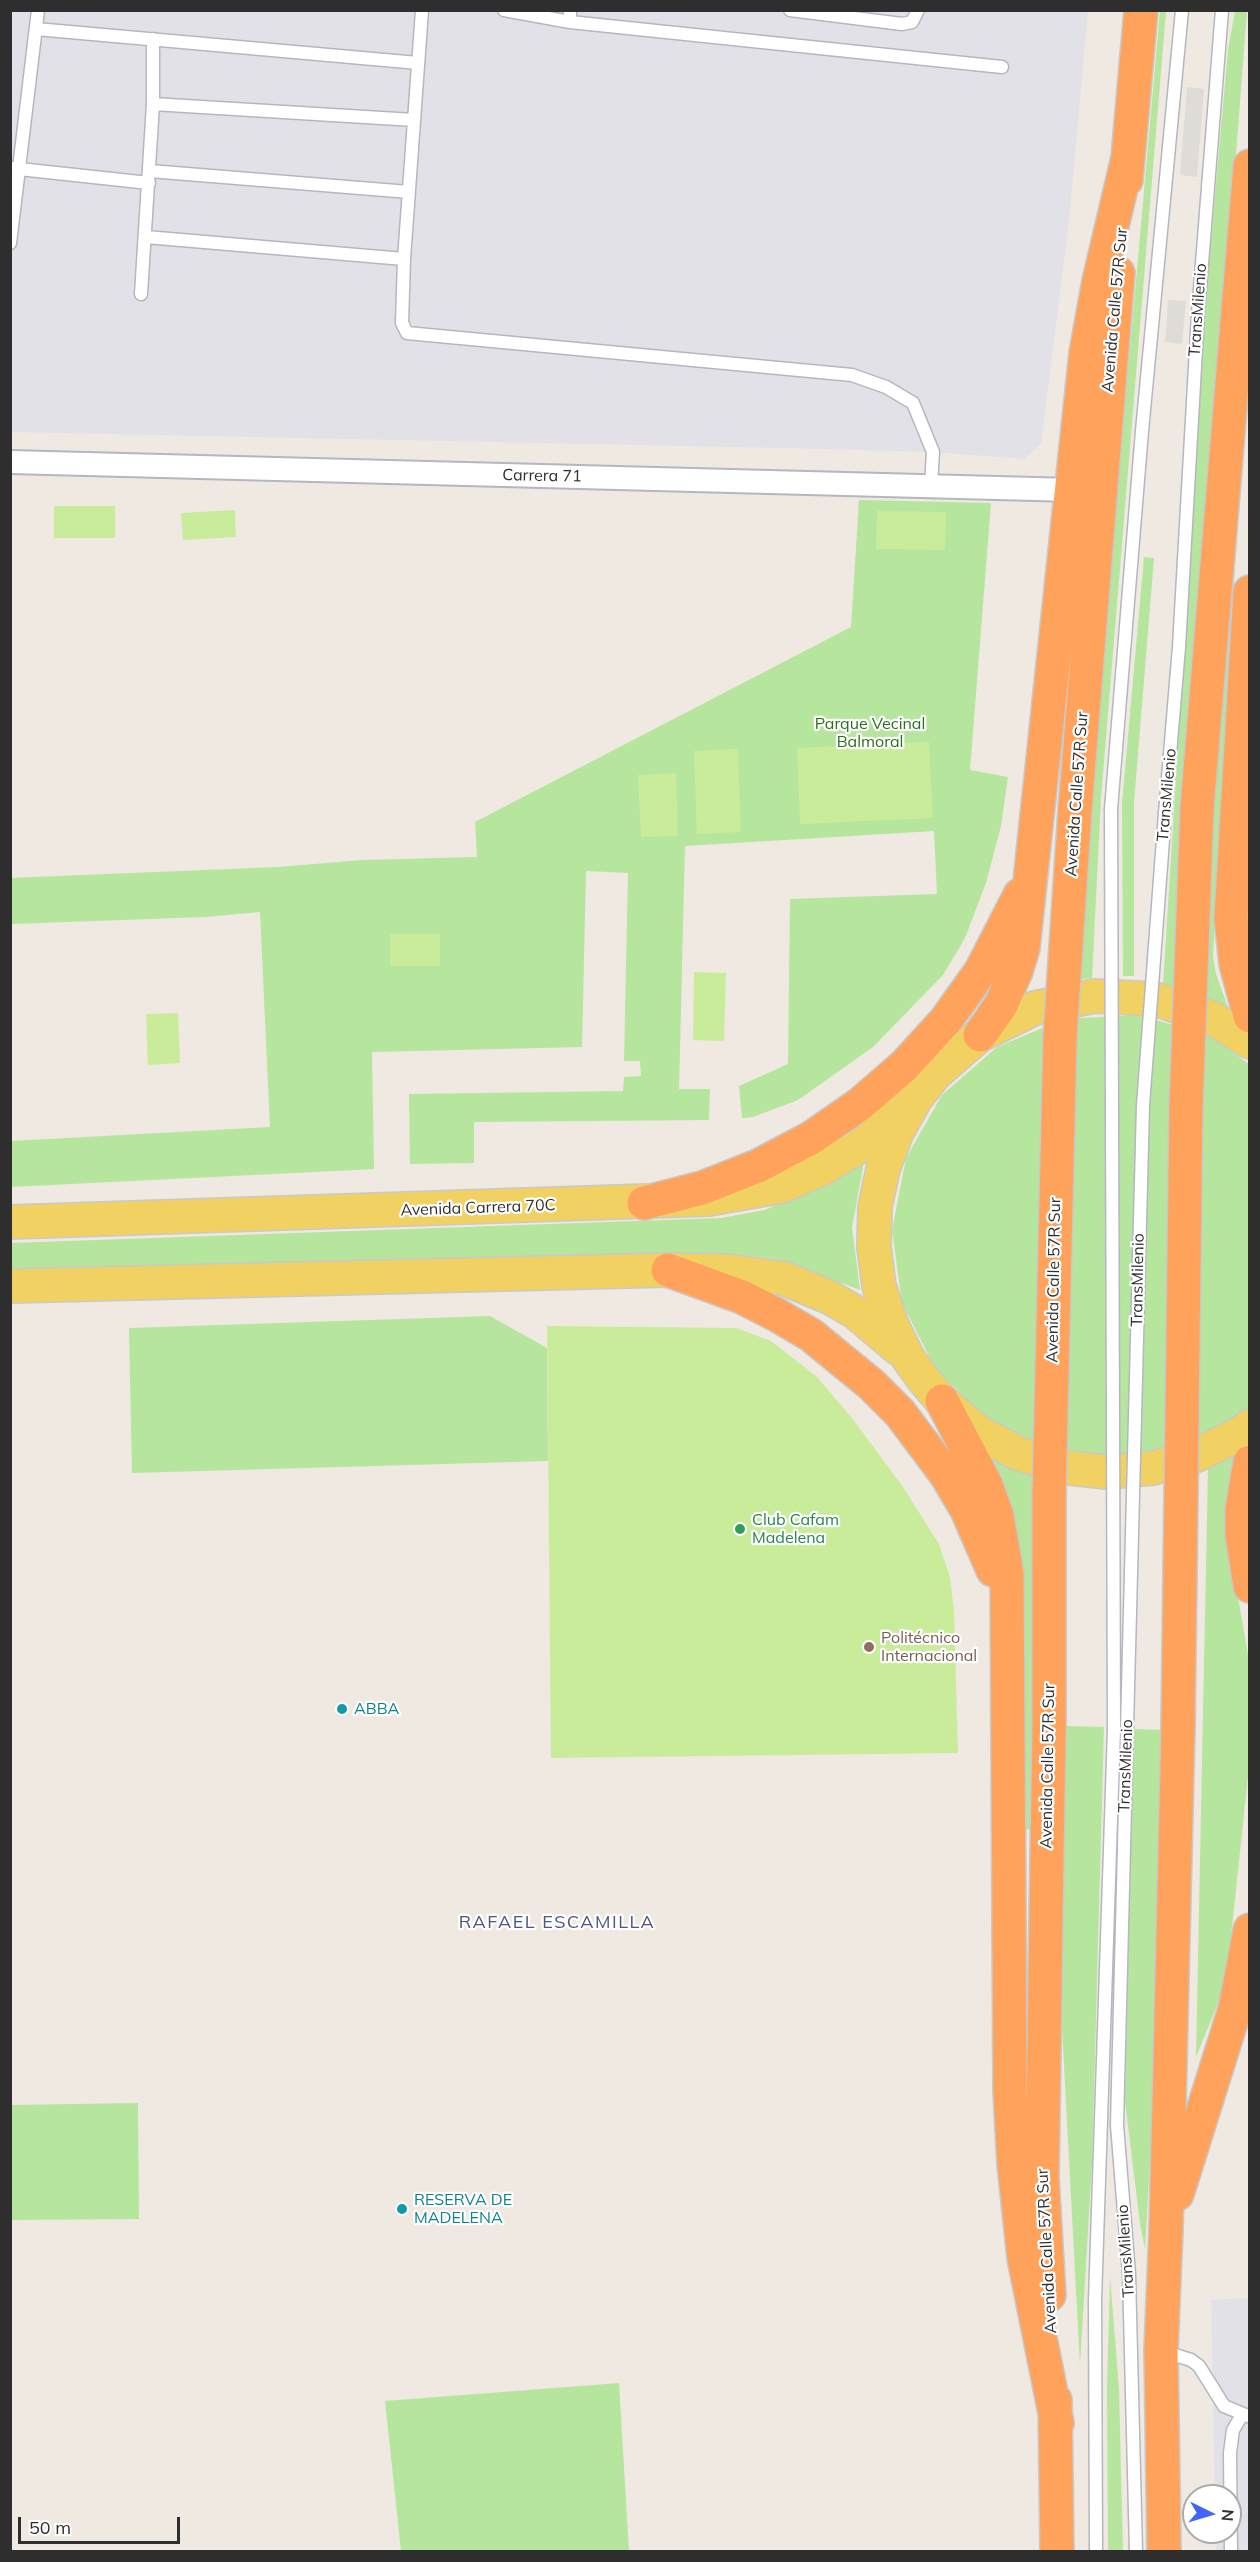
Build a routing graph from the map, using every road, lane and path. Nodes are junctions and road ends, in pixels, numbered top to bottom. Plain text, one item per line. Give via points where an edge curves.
1 (38, 10) edge
2 (422, 10) edge
3 (504, 10) edge
4 (790, 10) edge
5 (918, 10) edge
6 (1141, 10) edge
7 (1182, 10) edge
8 (1222, 10) edge
9 (570, 16) edge
10 (36, 29) junction
11 (153, 39) junction
12 (418, 63) junction
13 (1002, 67) dead end
14 (153, 104) junction
15 (414, 120) junction
16 (1128, 158) junction
17 (1250, 166) edge
18 (15, 168) edge
19 (149, 177) junction
20 (409, 192) junction
21 (146, 237) junction
22 (10, 243) edge
23 (404, 259) junction
24 (141, 294) dead end
25 (10, 462) edge
26 (931, 485) junction
27 (1073, 490) junction
28 (1250, 592) edge
29 (1181, 811) junction
30 (1238, 825) junction
31 (1034, 863) junction
32 (1250, 891) edge
33 (1250, 1016) edge
34 (980, 1035) junction
35 (1250, 1042) edge
36 (916, 1098) junction
37 (644, 1203) junction
38 (10, 1222) edge
39 (668, 1270) junction
40 (10, 1287) edge
41 (908, 1358) junction
42 (942, 1401) junction
43 (1250, 1426) edge
44 (1250, 1462) edge
45 (1250, 1586) edge
46 (1008, 1622) junction
47 (1120, 1728) junction
48 (1250, 1930) edge
49 (1166, 2230) junction
50 (1161, 2350) junction
51 (1246, 2416) edge
52 (1057, 2423) junction
53 (1057, 2552) edge
54 (1096, 2552) edge
55 (1136, 2552) edge
56 (1164, 2552) edge
57 (1231, 2552) edge

1 - 10 lane
2 - 12 lane
3 - 9 lane
4 - 5 lane via 902,24 912,22
6 - 16 highway, Avenida Calle 57R Sur
7 - 47 lane, TransMilenio, bridge via 1111,808
8 - 29 lane, TransMilenio via 1198,314 1180,636
9 - 13 lane
10 - 11 lane
10 - 18 lane
11 - 12 lane
11 - 14 lane
12 - 15 lane
14 - 15 lane
14 - 19 lane
15 - 20 lane
16 - 27 highway via 1092,312
16 - 52 highway, Avenida Calle 57R Sur, bridge via 1059,1037 1049,1496 1042,2178
17 - 29 highway
18 - 19 lane
18 - 22 lane
19 - 20 lane
19 - 21 lane
20 - 23 lane
21 - 23 lane
21 - 24 lane
23 - 26 lane via 402,323 407,333 852,375 886,387 913,404 933,452
25 - 26 street, Carrera 71
26 - 27 street, Carrera 71
27 - 31 highway
28 - 30 highway
29 - 47 lane, TransMilenio, bridge via 1143,1105
29 - 49 highway, bridge via 1186,1107 1178,1727
30 - 32 highway
30 - 33 highway via 1231,918 1236,964
31 - 34 highway via 1023,948 1016,971
31 - 37 highway via 1010,919 981,971 946,1020 898,1071 811,1138 758,1166 702,1188
34 - 35 main road via 1035,1008 1094,996 1155,999 1212,1018
34 - 36 main road via 949,1060
36 - 37 main road, Avenida Carrera 70C via 865,1143 782,1186 709,1199
36 - 41 main road via 883,1169 875,1207 874,1247 879,1286
37 - 38 main road, Avenida Carrera 70C
39 - 40 main road
39 - 41 main road via 728,1271 783,1278 855,1312
39 - 46 highway via 724,1289 777,1315 811,1335 872,1384 900,1413 947,1476 984,1546
41 - 42 main road
42 - 43 main road via 977,1431 1017,1453 1061,1467 1107,1472 1153,1468 1197,1455
42 - 46 highway via 974,1457 997,1516 1007,1574
44 - 45 highway via 1242,1509
46 - 52 highway via 1010,2091 1014,2164 1024,2258
47 - 54 lane, TransMilenio via 1095,2300
47 - 55 lane, TransMilenio via 1118,2125 1129,2274
48 - 49 highway via 1235,2009
49 - 50 highway
50 - 51 lane via 1191,2360 1220,2401
50 - 56 highway
51 - 57 lane via 1233,2430 1230,2453
52 - 53 highway, Avenida Calle 57R Sur

